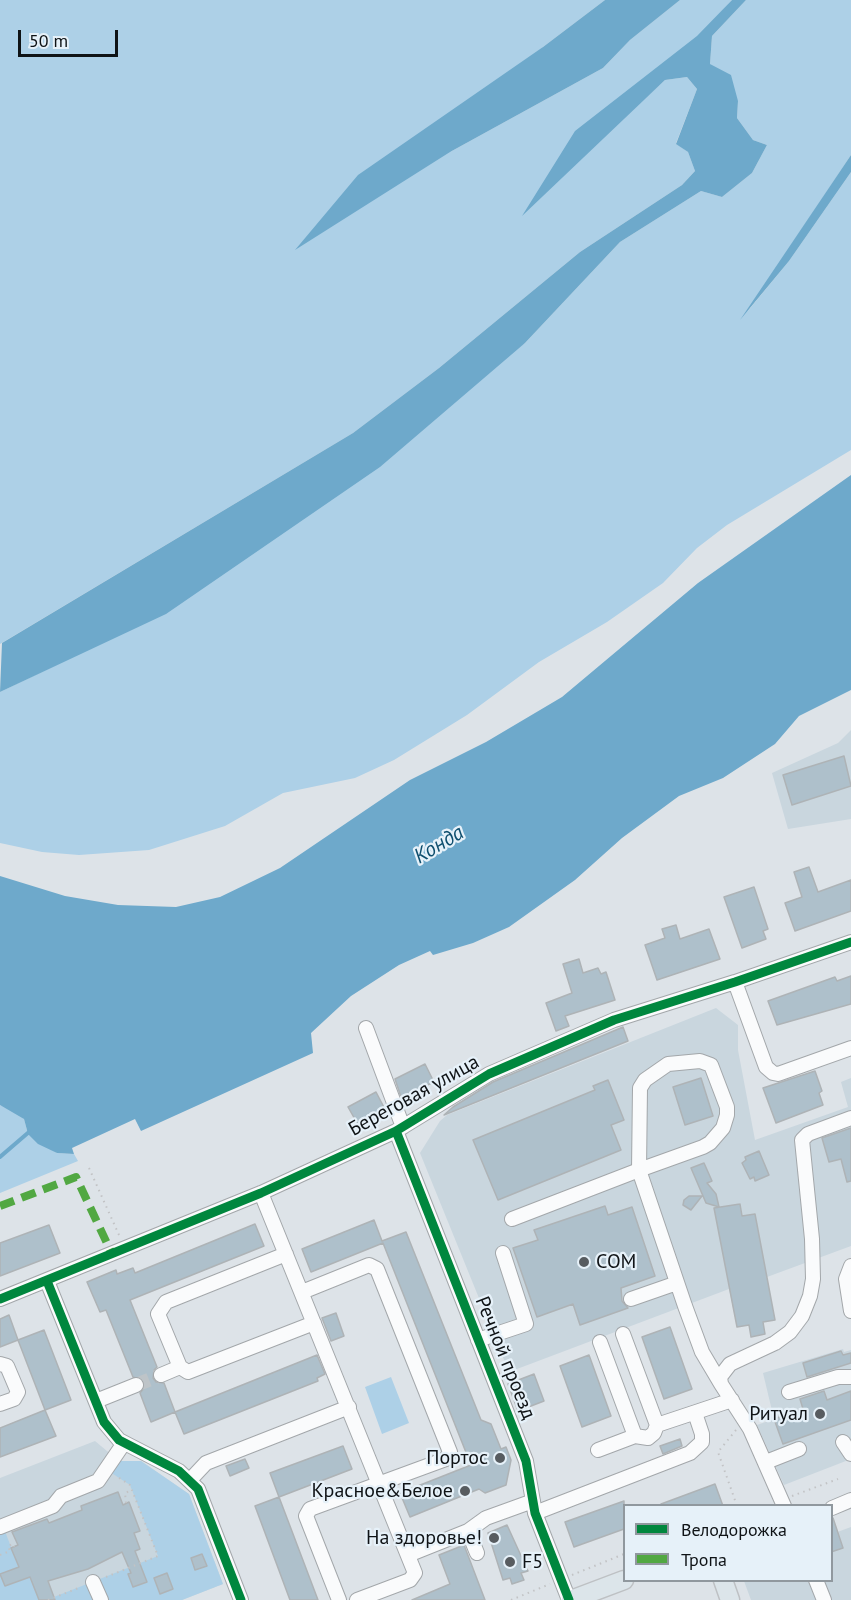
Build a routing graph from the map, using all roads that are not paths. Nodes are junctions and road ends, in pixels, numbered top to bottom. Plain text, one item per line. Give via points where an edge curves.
1 (851, 942) edge
2 (735, 982) junction
3 (366, 1028) dead end
4 (851, 1048) edge
5 (851, 1118) edge
6 (400, 1129) junction
7 (639, 1170) junction
8 (261, 1193) junction
9 (512, 1219) dead end
10 (503, 1253) dead end
11 (286, 1254) junction
12 (851, 1266) edge
13 (47, 1281) junction
14 (677, 1283) junction
15 (302, 1292) junction
16 (0, 1299) edge
17 (631, 1299) dead end
18 (851, 1311) edge
19 (314, 1323) junction
20 (623, 1334) dead end
21 (478, 1340) junction
22 (600, 1342) dead end
23 (0, 1364) edge
24 (180, 1367) junction
25 (161, 1375) tunnel mouth
26 (851, 1377) edge
27 (721, 1384) junction
28 (136, 1385) tunnel mouth
29 (789, 1392) dead end
30 (732, 1400) junction
31 (96, 1401) junction
32 (0, 1404) edge
33 (349, 1407) junction
34 (695, 1413) junction
35 (657, 1425) junction
36 (635, 1437) junction
37 (124, 1443) junction
38 (799, 1449) dead end
39 (598, 1450) dead end
40 (766, 1462) junction
41 (190, 1480) junction
42 (379, 1483) junction
43 (851, 1500) edge
44 (783, 1503) edge
45 (534, 1507) junction
46 (833, 1507) edge
47 (0, 1527) edge
48 (468, 1531) junction
49 (477, 1553) dead end
50 (408, 1555) junction
51 (623, 1580) edge
52 (93, 1582) dead end
53 (723, 1582) edge
54 (816, 1582) edge
55 (101, 1600) edge
56 (241, 1600) edge
57 (339, 1600) edge
58 (357, 1600) edge
59 (570, 1600) edge
60 (730, 1600) edge
61 (824, 1600) edge

1 - 2 street, Береговая улица
2 - 4 street via 766,1067 773,1073
2 - 6 street, Береговая улица via 638,1010 520,1060 471,1084
3 - 6 street, Речной проезд
5 - 27 street via 801,1140 813,1279 802,1316 775,1343 730,1364 722,1373
6 - 8 street, Береговая улица
6 - 21 street, Речной проезд
7 - 7 street via 640,1088 660,1067 706,1062 715,1072 727,1107 723,1128 703,1147
7 - 9 street
7 - 14 street
8 - 11 street
8 - 13 street, Береговая улица
10 - 21 street via 526,1324
11 - 15 street
11 - 24 street via 160,1307 158,1314
12 - 18 street via 846,1279
13 - 16 street, Береговая улица
13 - 31 street
14 - 17 street
14 - 27 street via 702,1352
15 - 19 street
15 - 42 street via 369,1265 377,1269 450,1452 446,1459
19 - 24 street via 188,1372
19 - 33 street
20 - 35 street
21 - 45 street, Речной проезд via 526,1461
22 - 36 street
23 - 32 street via 7,1366 18,1392 14,1399
24 - 25 street
26 - 29 street via 838,1377
27 - 30 street
28 - 31 street
30 - 34 street
30 - 40 street
31 - 37 street via 111,1432
33 - 41 street via 206,1463
33 - 42 street
34 - 35 street
34 - 45 street via 702,1442 690,1453
35 - 36 street via 648,1438
36 - 39 street
37 - 41 street via 166,1463
37 - 47 street via 98,1480 61,1496 53,1506
38 - 40 street
40 - 44 street
41 - 56 street via 204,1501
42 - 50 street
42 - 57 street via 310,1509 306,1516
43 - 46 street
45 - 48 street via 486,1518
45 - 59 street, Речной проезд
48 - 49 street
48 - 50 street
50 - 58 street via 415,1573 410,1580
51 - 59 main road
52 - 55 street
53 - 60 main road
54 - 61 street

